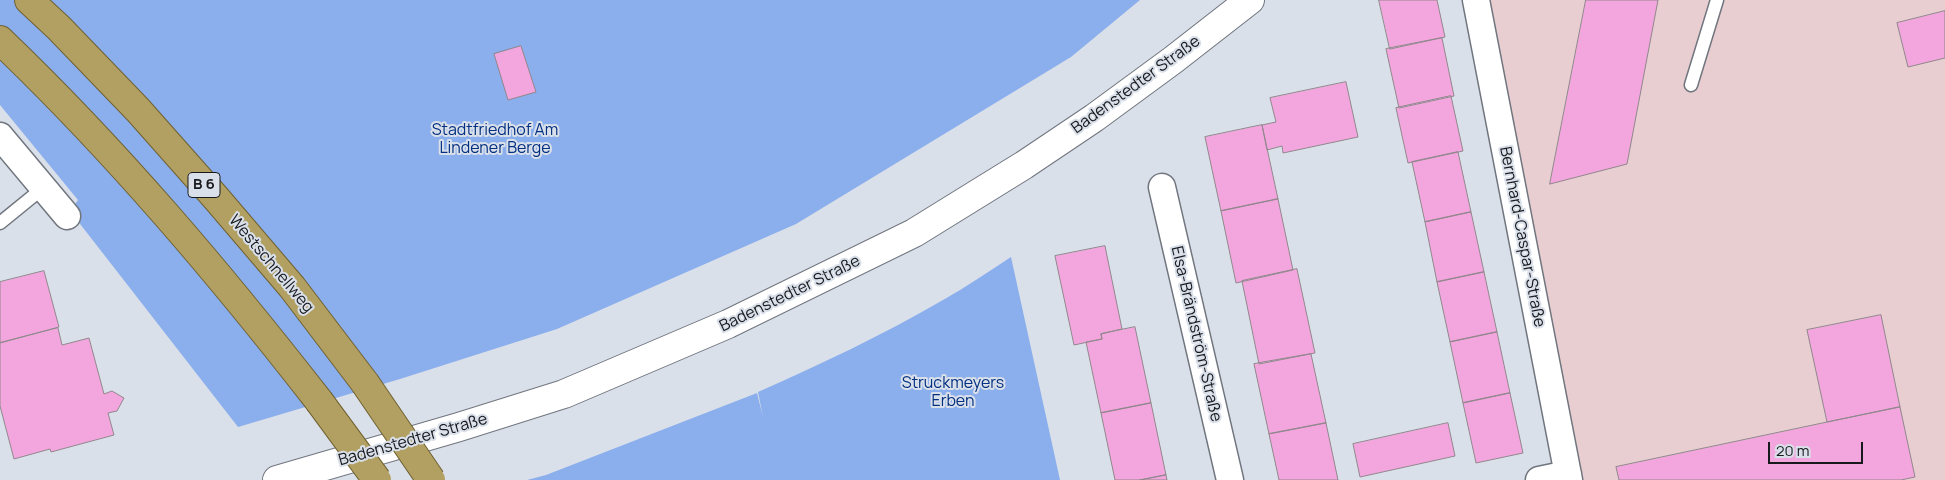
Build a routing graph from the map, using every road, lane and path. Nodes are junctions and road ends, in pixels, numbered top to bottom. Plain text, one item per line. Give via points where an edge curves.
1 (29, 0) edge
2 (1250, 0) edge
3 (1476, 0) edge
4 (1717, 0) edge
5 (0, 40) edge
6 (1692, 85) dead end
7 (0, 136) edge
8 (43, 188) junction
9 (1162, 188) dead end
10 (67, 216) dead end
11 (0, 223) edge
12 (1569, 477) edge
13 (277, 480) edge
14 (377, 480) edge
15 (431, 480) edge
16 (1230, 480) edge
17 (1539, 480) edge

1 - 15 highway, Westschnellweg / B 6, bridge via 132,103 292,287
2 - 13 street, Badenstedter Straße via 1094,118 914,233 728,324 564,394
3 - 12 street, Bernhard-Caspar-Straße
4 - 6 lane
5 - 14 highway, bridge via 99,141 254,317
7 - 8 street
8 - 10 street
8 - 11 lane
9 - 16 street, Elsa-Brändström-Straße
12 - 17 street, Bernhard-Caspar-Straße

